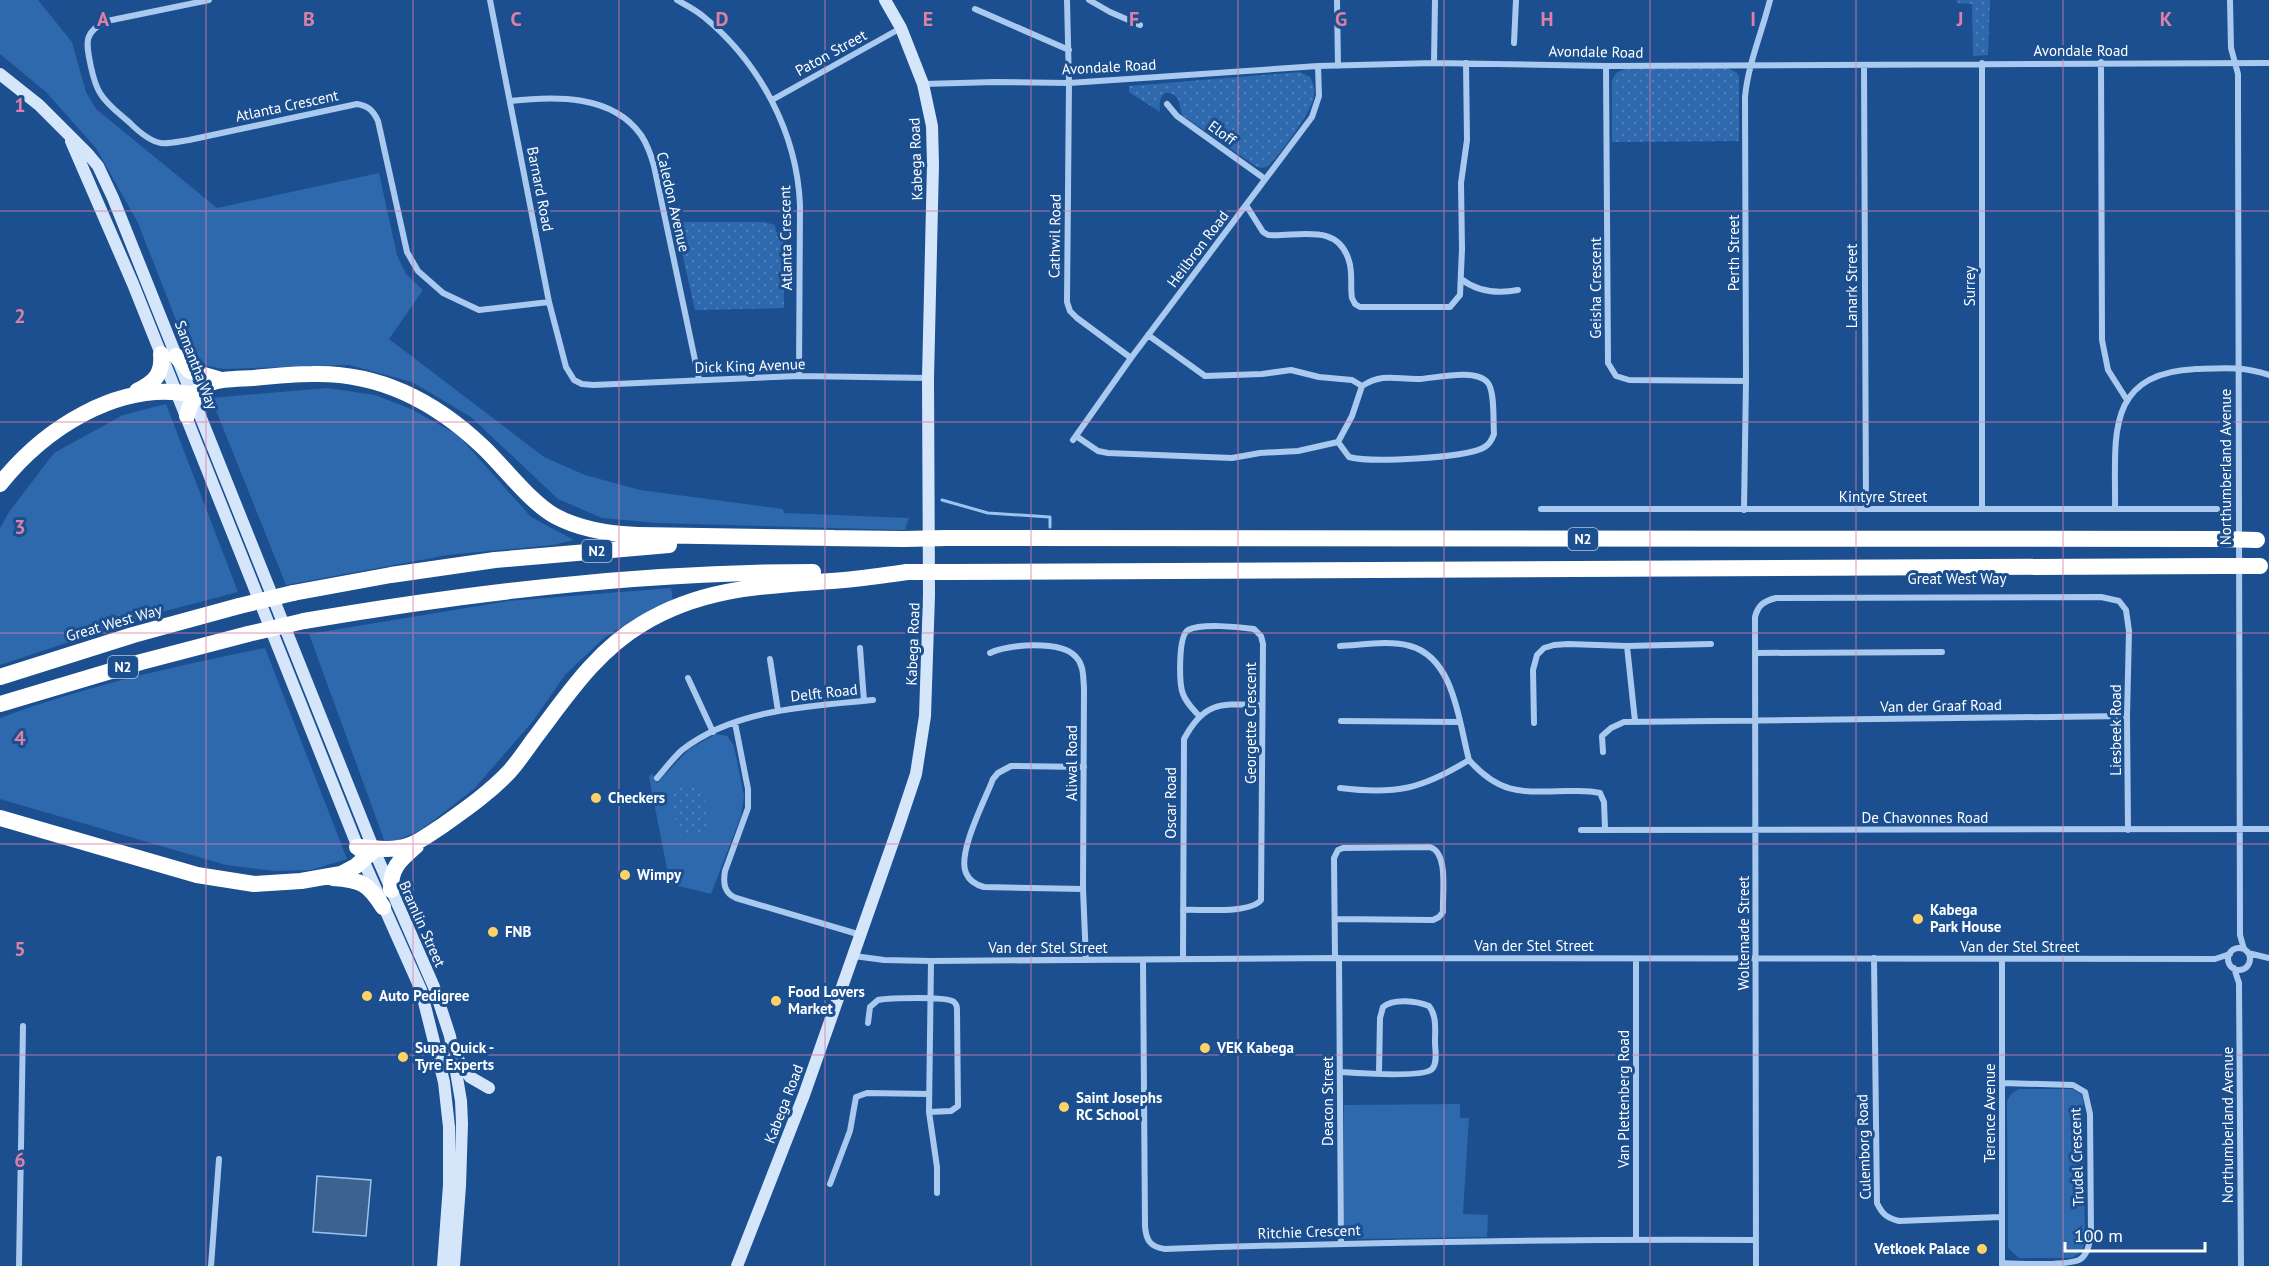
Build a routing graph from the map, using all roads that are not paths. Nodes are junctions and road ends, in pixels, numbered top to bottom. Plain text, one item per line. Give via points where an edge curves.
1 (209, 0) edge
2 (490, 0) edge
3 (677, 0) edge
4 (885, 0) edge
5 (1069, 0) edge
6 (1089, 0) edge
7 (1337, 0) edge
8 (1435, 0) edge
9 (1516, 0) edge
10 (1770, 0) edge
11 (2230, 0) edge
12 (975, 9) dead end
13 (1140, 25) dead end
14 (901, 28) junction
15 (1514, 43) dead end
16 (1069, 50) junction
17 (2101, 62) junction
18 (1434, 63) junction
19 (1466, 63) junction
20 (1753, 63) junction
21 (1982, 63) junction
22 (2236, 63) junction
23 (2269, 63) edge
24 (1864, 65) junction
25 (1317, 66) junction
26 (1338, 66) junction
27 (1606, 66) junction
28 (0, 74) edge
29 (1069, 83) junction
30 (923, 84) junction
31 (771, 99) junction
32 (510, 100) junction
33 (1167, 104) dead end
34 (1265, 179) junction
35 (1246, 205) junction
36 (1461, 279) junction
37 (1518, 290) dead end
38 (549, 302) junction
39 (1148, 335) junction
40 (169, 355) junction
41 (1131, 358) junction
42 (2238, 367) junction
43 (2269, 375) edge
44 (799, 376) junction
45 (928, 378) junction
46 (699, 379) junction
47 (223, 380) junction
48 (574, 380) joint
49 (1746, 381) junction
50 (1362, 386) junction
51 (186, 394) junction
52 (120, 399) junction
53 (2127, 400) junction
54 (187, 416) joint
55 (1338, 442) junction
56 (0, 484) edge
57 (1866, 508) junction
58 (1540, 509) dead end
59 (1982, 509) junction
60 (2115, 509) junction
61 (2217, 509) dead end
62 (1744, 510) junction
63 (834, 538) junction
64 (2263, 540) edge
65 (2264, 566) edge
66 (907, 572) junction
67 (1763, 603) joint
68 (277, 611) joint
69 (264, 615) joint
70 (2129, 631) joint
71 (1711, 644) dead end
72 (1340, 646) dead end
73 (1626, 646) junction
74 (860, 648) dead end
75 (1942, 652) dead end
76 (1756, 653) junction
77 (990, 654) dead end
78 (770, 659) dead end
79 (0, 677) edge
80 (688, 678) dead end
81 (873, 700) dead end
82 (864, 701) junction
83 (0, 704) edge
84 (1262, 705) junction
85 (778, 711) junction
86 (2127, 716) junction
87 (1200, 717) junction
88 (1756, 720) junction
89 (1341, 721) dead end
90 (1635, 721) junction
91 (1460, 722) junction
92 (735, 723) junction
93 (1534, 723) dead end
94 (713, 732) junction
95 (1603, 752) dead end
96 (1469, 760) junction
97 (1084, 767) junction
98 (657, 778) dead end
99 (1340, 788) dead end
100 (0, 818) edge
101 (1605, 829) junction
102 (2268, 829) edge
103 (1581, 830) dead end
104 (1757, 830) junction
105 (2128, 830) junction
106 (2240, 830) junction
107 (423, 839) junction
108 (367, 851) junction
109 (327, 878) junction
110 (391, 890) junction
111 (1083, 890) junction
112 (383, 907) junction
113 (1183, 910) junction
114 (1335, 919) junction
115 (861, 935) junction
116 (2240, 935) junction
117 (2233, 951) junction
118 (2246, 951) junction
119 (854, 956) junction
120 (1337, 958) junction
121 (1756, 958) junction
122 (1874, 958) junction
123 (2267, 958) edge
124 (1636, 959) junction
125 (2215, 959) junction
126 (1086, 960) junction
127 (1143, 960) junction
128 (1183, 960) junction
129 (2002, 960) junction
130 (931, 961) junction
131 (2232, 966) junction
132 (2247, 966) junction
133 (2239, 983) junction
134 (930, 998) junction
135 (868, 1023) dead end
136 (23, 1026) dead end
137 (453, 1049) junction
138 (1340, 1072) junction
139 (1379, 1073) junction
140 (2002, 1083) junction
141 (489, 1088) dead end
142 (929, 1094) junction
143 (929, 1112) junction
144 (219, 1159) dead end
145 (830, 1184) dead end
146 (937, 1193) dead end
147 (2001, 1217) junction
148 (1636, 1239) junction
149 (1756, 1240) junction
150 (1341, 1243) junction
151 (2002, 1265) edge
152 (20, 1266) edge
153 (212, 1266) edge
154 (443, 1266) edge
155 (454, 1266) edge
156 (737, 1266) edge
157 (1756, 1266) edge
158 (2241, 1266) edge

1 - 38 street, Atlanta Crescent via 107,21 96,26 87,41 98,92 137,130 161,143 189,140 366,105 378,121 407,252 418,271 443,293 479,310
2 - 32 street, Barnard Road
3 - 31 street, Atlanta Crescent via 704,16 743,56
4 - 14 main road, Kabega Road
5 - 16 street, Cathwil Road
6 - 13 street
7 - 26 street
8 - 18 street
9 - 15 street
10 - 20 street, Perth Street
11 - 22 street, Northumberland Avenue via 2231,48
12 - 16 street
14 - 30 main road, Kabega Road
14 - 31 street, Paton Street
16 - 29 street, Cathwil Road
17 - 21 street, Avondale Road
17 - 22 street, Avondale Road
17 - 53 street via 2102,340 2108,370
18 - 19 street, Avondale Road
18 - 26 street, Avondale Road
19 - 27 street, Avondale Road
19 - 36 street
20 - 24 street, Avondale Road
20 - 27 street, Avondale Road
20 - 49 street, Perth Street via 1747,75 1745,97
21 - 24 street, Avondale Road
21 - 59 street, Surrey
22 - 23 street, Avondale Road
22 - 42 street, Northumberland Avenue
24 - 57 street, Lanark Street
25 - 26 street, Avondale Road
25 - 29 street, Avondale Road
25 - 34 street, Heilbron Road via 1318,96 1312,117
27 - 49 street, Geisha Crescent via 1608,363 1616,376 1629,380
28 - 40 main road, Samantha Way via 39,105 98,166 144,273
29 - 30 street, Avondale Road
29 - 41 street, Cathwil Road via 1067,302 1077,318
30 - 45 main road, Kabega Road via 932,126 933,164
31 - 44 street, Atlanta Crescent via 791,146 799,184
32 - 38 street, Barnard Road
32 - 46 street, Caledon Avenue via 546,97 590,103 619,116 642,136 654,166
33 - 34 street, Eloff via 1177,116
34 - 35 street, Heilbron Road
35 - 36 street via 1268,235 1326,235 1339,241 1349,261 1352,298 1360,307 1450,307 1460,295
35 - 39 street, Heilbron Road
36 - 37 street via 1489,292
38 - 48 street, Barnard Road via 566,367
39 - 41 street, Heilbron Road
39 - 50 street via 1205,376 1291,370 1352,380
40 - 47 highway via 190,371
40 - 51 main road, Samantha Way
40 - 52 highway via 152,383
41 - 55 street, Heilbron Road via 1075,438 1098,451 1222,458 1298,451
42 - 43 street
42 - 53 street via 2161,374 2141,385
42 - 106 street, Northumberland Avenue
44 - 45 street, Dick King Avenue
44 - 46 street, Dick King Avenue
45 - 115 main road, Kabega Road via 925,716 916,774
46 - 48 street, Dick King Avenue via 593,385
47 - 51 highway
47 - 63 highway via 339,375 414,396 462,428 543,508 589,530 638,535
49 - 62 street, Perth Street
50 - 55 street
50 - 55 street via 1390,377 1482,379 1491,391 1492,440 1484,447 1441,458 1362,460 1349,457
51 - 52 highway via 156,390
51 - 54 highway
51 - 68 main road, Samantha Way
52 - 56 highway via 50,435
53 - 60 street via 2116,434
54 - 69 main road, Samantha Way
57 - 59 street, Kintyre Street
57 - 62 street, Kintyre Street
58 - 62 street, Kintyre Street
59 - 60 street, Kintyre Street
60 - 61 street, Kintyre Street
63 - 64 highway, N2, bridge
63 - 79 highway, Great West Way / N2, bridge via 692,544 495,560 392,575 239,606
65 - 66 highway, N2, bridge
66 - 83 highway, N2, bridge via 692,574 587,582 398,605 248,634
66 - 107 highway via 722,592 669,608 613,643 511,770 488,793
67 - 70 street, Great West Way via 1776,598 2101,597 2123,605
67 - 76 street, Woltemade Street via 1755,617
68 - 108 main road, Bramlin Street
69 - 108 main road, Bramlin Street
70 - 86 street, Liesbeek Road
71 - 73 street
72 - 91 street via 1398,644 1426,654 1449,683
73 - 90 street
73 - 93 street via 1568,644 1544,648 1537,655 1533,670
74 - 82 street
75 - 76 street
76 - 88 street, Woltemade Street
77 - 97 street, Aliwal Road via 1014,646 1050,647 1064,648 1076,657 1082,665 1084,688
78 - 85 street, Delft Road
80 - 94 street
81 - 82 street, Delft Road
82 - 85 street, Delft Road
84 - 87 street via 1213,706
84 - 87 street, Georgette Crescent via 1263,644 1258,633 1247,628 1197,628 1188,630 1182,640 1182,690
84 - 113 street, Georgette Crescent via 1261,900 1245,909
85 - 92 street, Delft Road
86 - 88 street, Van der Graaf Road
86 - 105 street, Liesbeek Road
87 - 113 street, Oscar Road via 1189,729 1183,748
88 - 90 street, Van der Graaf Road
88 - 104 street, Woltemade Street
89 - 91 street
90 - 95 street, Van der Graaf Road via 1624,722 1602,736
91 - 96 street
92 - 94 street, Delft Road
92 - 115 street via 748,808 725,871 724,885 730,895
94 - 98 street, Delft Road via 680,752
96 - 99 street via 1414,788
96 - 101 street via 1498,786 1600,793
97 - 111 street, Aliwal Road
97 - 111 street via 1011,766 998,773 964,852 969,879 984,887
100 - 109 highway via 217,879 254,884
101 - 103 street, De Chavonnes Road
101 - 104 street, De Chavonnes Road
102 - 106 street, De Chavonnes Road
104 - 105 street, De Chavonnes Road
104 - 121 street, Woltemade Street
105 - 106 street, De Chavonnes Road
106 - 116 street, Northumberland Avenue
107 - 108 highway via 400,848
107 - 110 highway via 397,862
108 - 109 highway via 341,874
108 - 110 main road, Bramlin Street
108 - 112 main road, Bramlin Street
109 - 112 highway via 358,881 374,892
110 - 137 main road, Bramlin Street via 434,987
111 - 126 street, Aliwal Road
112 - 154 main road, Bramlin Street via 421,990 444,1082 450,1150
113 - 128 street, Oscar Road
114 - 114 street, Deacon Street via 1334,858 1338,850 1430,847 1440,855 1440,917
114 - 120 street, Deacon Street
115 - 119 main road, Kabega Road
116 - 117 street, Northumberland Avenue
116 - 118 street, Northumberland Avenue
117 - 118 street, Van der Stel Street
117 - 125 street, Van der Stel Street
117 - 131 street, Northumberland Avenue
118 - 123 street
118 - 132 street, Northumberland Avenue
119 - 130 street, Van der Stel Street
119 - 156 main road, Kabega Road
120 - 124 street, Van der Stel Street
120 - 128 street, Van der Stel Street
120 - 138 street, Deacon Street
121 - 122 street, Van der Stel Street
121 - 124 street, Van der Stel Street
121 - 149 street, Woltemade Street
122 - 129 street, Van der Stel Street
122 - 147 street, Culemborg Road via 1876,1203 1881,1213 1899,1221
123 - 132 street
124 - 148 street, Van Plettenberg Road
125 - 129 street, Van der Stel Street
125 - 131 street, Van der Stel Street
126 - 127 street, Van der Stel Street
126 - 130 street, Van der Stel Street
127 - 128 street, Van der Stel Street
127 - 150 street, Ritchie Crescent via 1145,1226 1150,1243 1165,1249
129 - 140 street, Terence Avenue
130 - 134 street
131 - 132 street, Van der Stel Street
131 - 133 street, Northumberland Avenue
132 - 133 street, Northumberland Avenue
133 - 158 street, Northumberland Avenue
134 - 135 street via 878,1000 870,1007
134 - 142 street
134 - 143 street via 950,1000 956,1006 958,1106 951,1112
136 - 152 street
137 - 141 main road via 470,1077
137 - 155 main road, Bramlin Street via 462,1123
138 - 139 street
138 - 150 street, Deacon Street
139 - 139 street via 1383,1007 1404,1002 1429,1006 1435,1018 1434,1066 1426,1073
140 - 147 street, Terence Avenue
140 - 151 street, Trudel Crescent via 2073,1085 2085,1092 2090,1114 2091,1235 2089,1248 2078,1261
142 - 143 street
142 - 145 street via 859,1094
143 - 146 street
144 - 153 street
147 - 151 street, Terence Avenue
148 - 149 street, Ritchie Crescent
148 - 150 street, Ritchie Crescent
149 - 157 street, Woltemade Street

